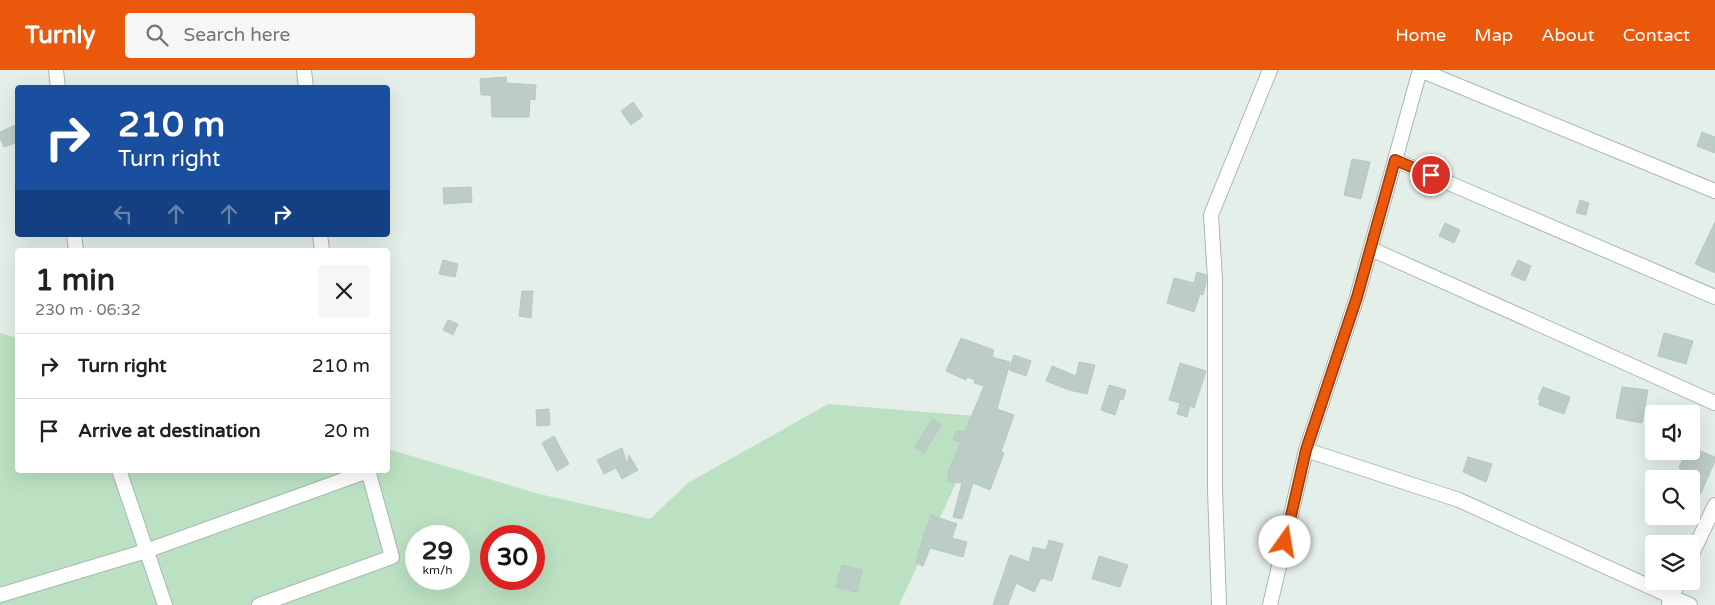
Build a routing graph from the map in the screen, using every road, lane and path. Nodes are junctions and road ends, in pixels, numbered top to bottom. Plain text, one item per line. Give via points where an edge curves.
1 (56, 70) edge
2 (304, 70) edge
3 (1270, 70) edge
4 (1420, 70) edge
5 (58, 85) edge
6 (306, 85) edge
7 (1395, 160) junction
8 (1715, 191) edge
9 (1371, 249) junction
10 (1715, 297) edge
11 (1715, 403) edge
12 (1306, 450) junction
13 (120, 473) edge
14 (362, 473) edge
15 (369, 473) edge
16 (1715, 507) edge
17 (1700, 538) edge
18 (146, 551) junction
19 (0, 595) edge
20 (1670, 601) edge
21 (165, 605) edge
22 (259, 605) edge
23 (1219, 605) edge
24 (1270, 605) edge
25 (1690, 605) edge

1 - 5 street
2 - 6 street
3 - 23 street via 1211,215 1215,280 1215,489
4 - 7 street
4 - 8 street
7 - 9 street
7 - 10 street
9 - 11 street
9 - 12 street
12 - 20 street via 1459,500
12 - 24 street
13 - 18 street
14 - 18 street
15 - 22 street via 392,557
16 - 17 street
18 - 19 street
18 - 21 street
20 - 25 street

